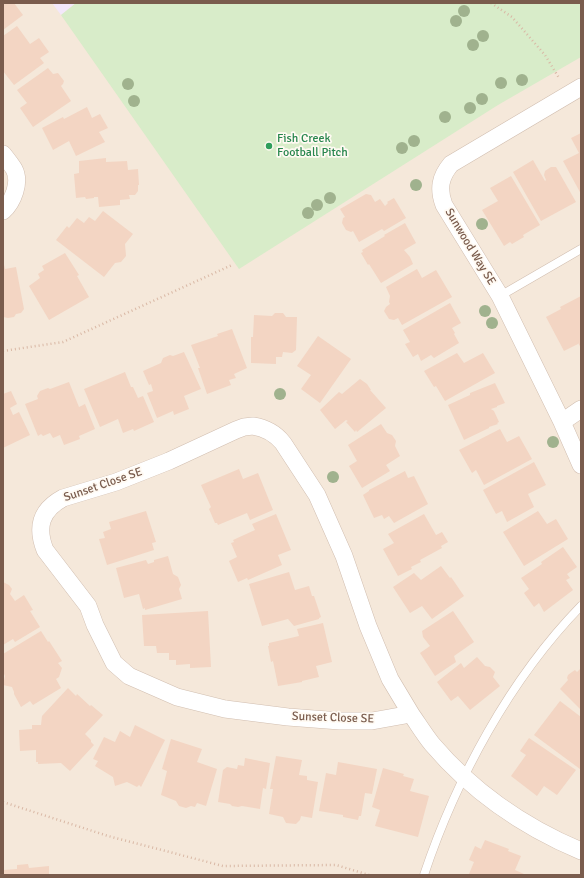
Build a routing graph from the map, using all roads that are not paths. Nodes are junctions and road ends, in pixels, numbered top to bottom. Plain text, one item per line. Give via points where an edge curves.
1 (581, 87) edge
2 (3, 154) edge
3 (3, 211) edge
4 (581, 249) edge
5 (500, 296) junction
6 (581, 409) edge
7 (562, 422) junction
8 (581, 465) edge
9 (581, 606) edge
10 (411, 714) junction
11 (464, 777) junction
12 (581, 851) edge
13 (424, 875) edge

1 - 5 street, Sunwood Way SE via 455,162 441,180 441,197 444,205
2 - 3 street via 17,177 12,200
4 - 5 lane
5 - 7 street, Sunwood Way SE
6 - 7 street
7 - 8 street, Sunwood Way SE
9 - 11 lane via 524,677 499,714
10 - 10 street, Sunset Close SE via 372,721 340,721 225,709 176,697 128,676 114,663 88,606 45,550 40,531 45,514 63,498 163,464 244,427 262,427 270,430 278,436 317,495 344,556 387,672
10 - 11 street, Sunset Close SE via 431,743
11 - 12 street, Sunset Close SE via 522,822
11 - 13 lane via 434,845

